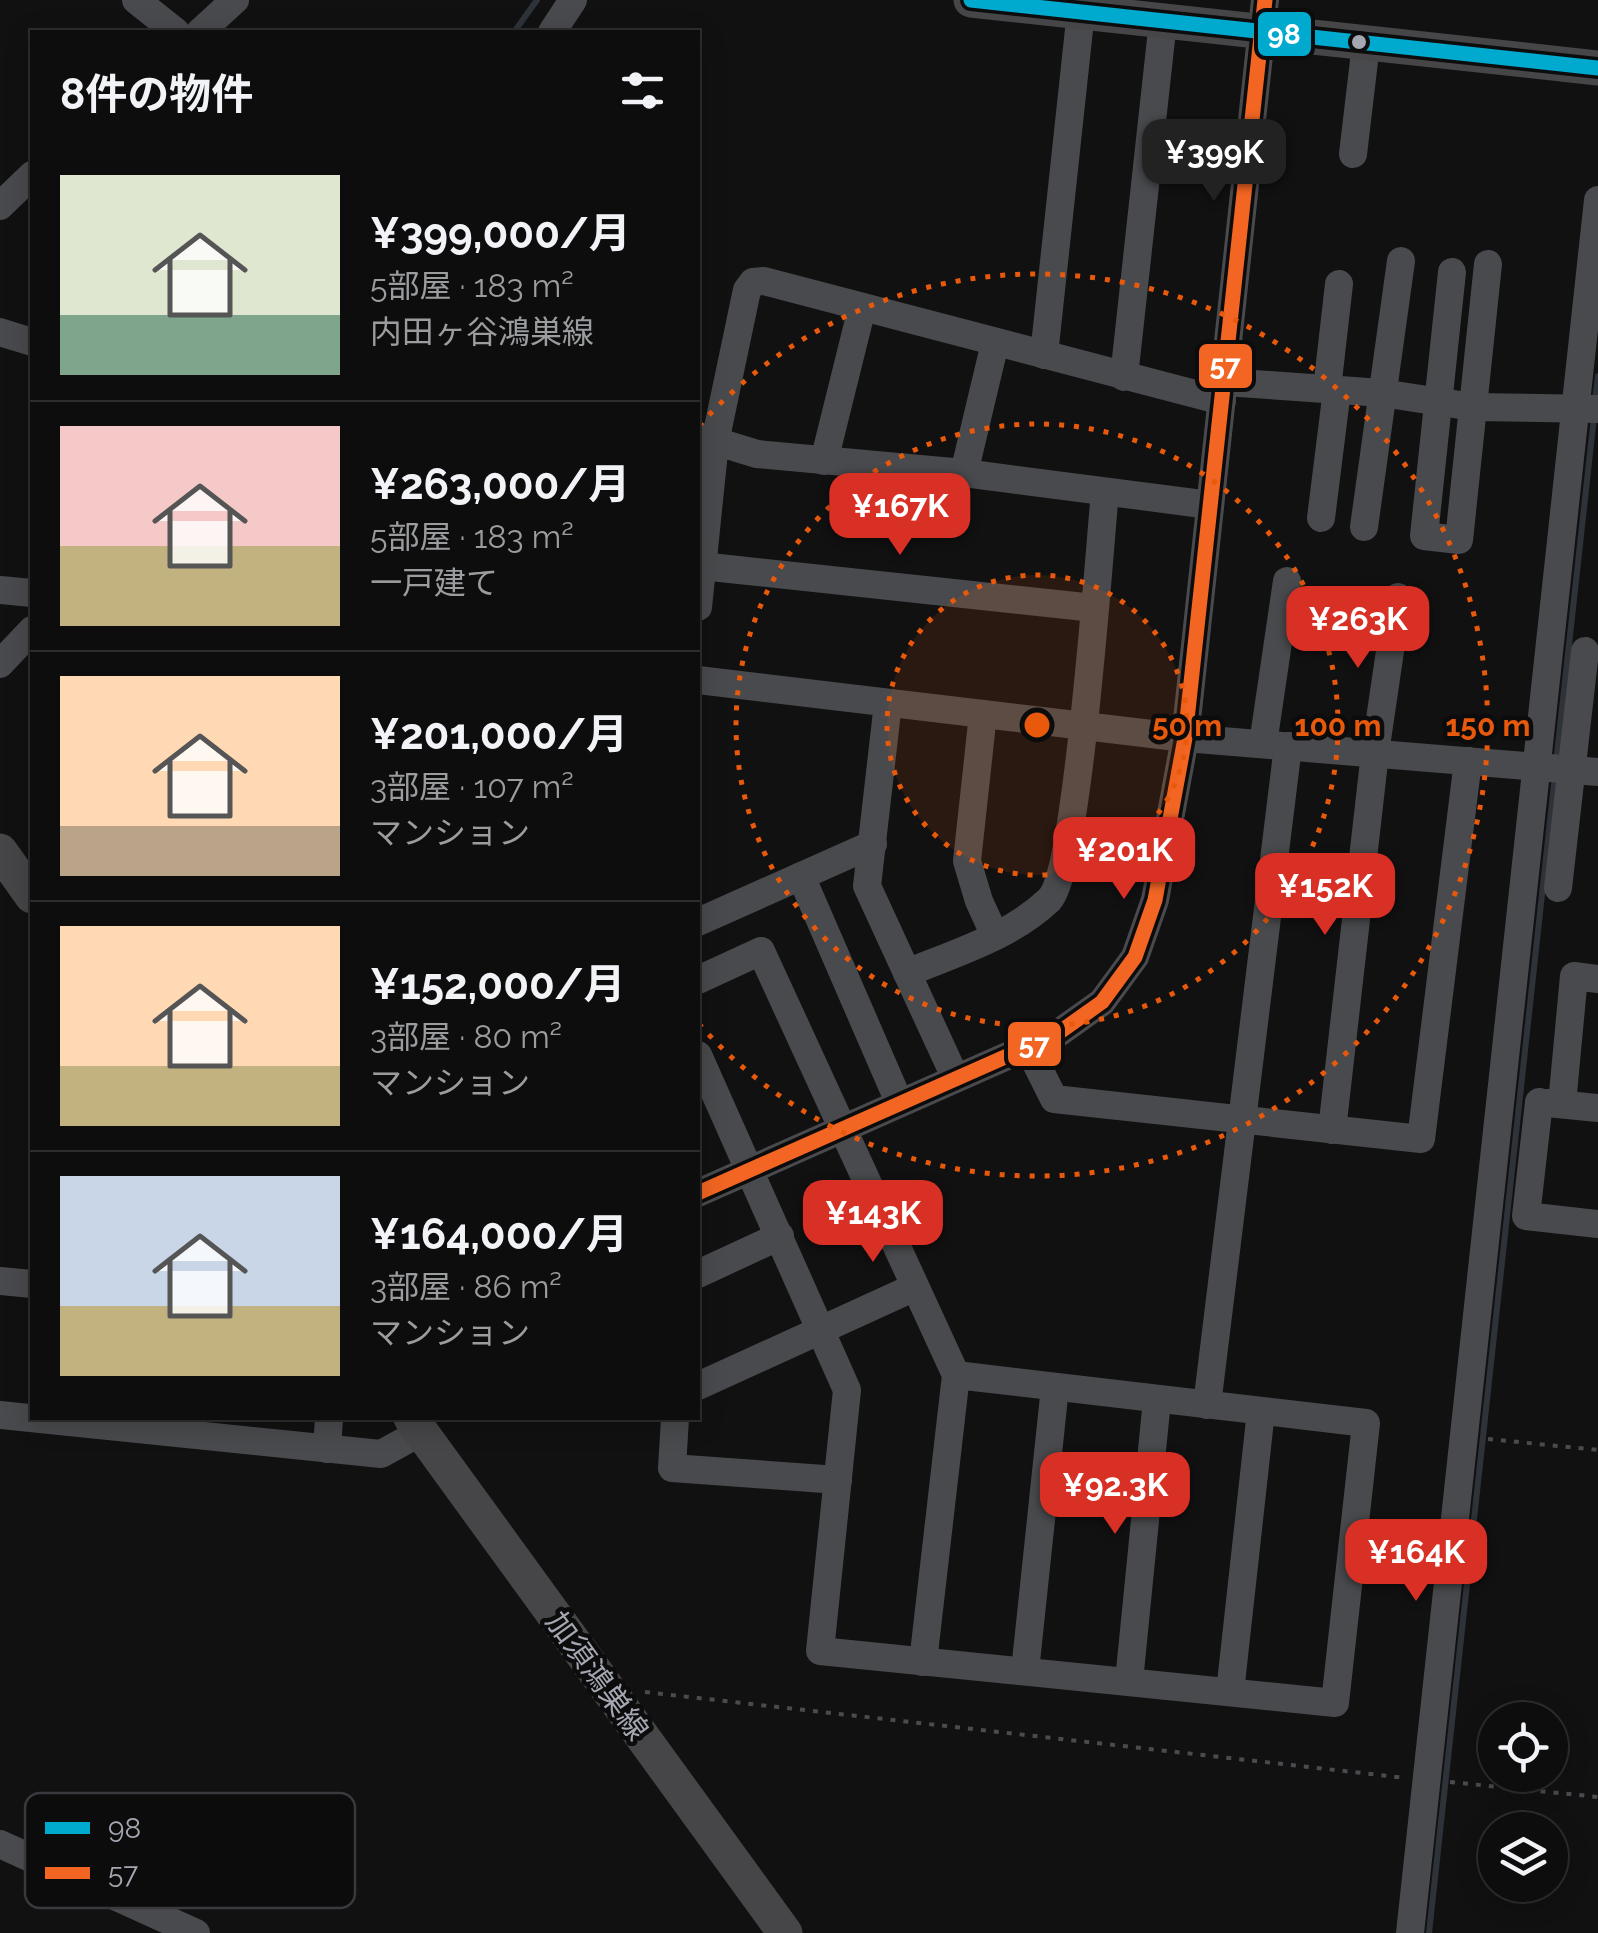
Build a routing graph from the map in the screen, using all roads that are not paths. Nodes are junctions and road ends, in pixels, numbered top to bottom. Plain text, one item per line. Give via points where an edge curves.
1 (136, 0) edge
2 (235, 0) edge
3 (572, 0) edge
4 (971, 0) edge
5 (1081, 11) junction
6 (1263, 16) edge
7 (1163, 21) junction
8 (174, 30) edge
9 (202, 30) edge
10 (553, 30) edge
11 (1366, 44) junction
12 (1598, 68) edge
13 (1353, 154) dead end
14 (1598, 200) edge
15 (1401, 261) dead end
16 (1488, 264) dead end
17 (1452, 272) dead end
18 (1338, 284) dead end
19 (862, 308) junction
20 (0, 332) edge
21 (30, 341) edge
22 (996, 342) junction
23 (1044, 355) junction
24 (1124, 376) junction
25 (1332, 390) junction
26 (1224, 392) junction
27 (1382, 393) junction
28 (1438, 404) junction
29 (1473, 407) junction
30 (1587, 408) edge
31 (706, 439) edge
32 (824, 461) junction
33 (964, 473) junction
34 (1105, 492) junction
35 (1210, 505) junction
36 (1321, 518) dead end
37 (1364, 527) dead end
38 (701, 566) junction
39 (700, 580) edge
40 (1286, 580) dead end
41 (0, 590) edge
42 (30, 593) edge
43 (1398, 597) dead end
44 (1094, 608) junction
45 (30, 632) edge
46 (1585, 651) dead end
47 (0, 664) edge
48 (700, 680) edge
49 (888, 703) junction
50 (983, 714) junction
51 (1082, 726) junction
52 (1185, 738) junction
53 (1276, 746) junction
54 (1375, 753) junction
55 (1468, 761) junction
56 (1536, 767) junction
57 (1585, 771) edge
58 (873, 844) junction
59 (3, 860) edge
60 (801, 876) junction
61 (1558, 888) dead end
62 (30, 894) edge
63 (700, 921) edge
64 (996, 936) junction
65 (907, 973) junction
66 (1598, 978) edge
67 (700, 979) edge
68 (1028, 1047) junction
69 (700, 1058) edge
70 (954, 1077) junction
71 (1501, 1098) junction
72 (898, 1102) junction
73 (1550, 1103) junction
74 (1598, 1108) edge
75 (1242, 1121) junction
76 (842, 1130) junction
77 (1332, 1130) junction
78 (750, 1169) junction
79 (700, 1192) edge
80 (1598, 1224) edge
81 (780, 1236) junction
82 (700, 1273) edge
83 (0, 1281) edge
84 (30, 1284) edge
85 (915, 1287) junction
86 (821, 1332) junction
87 (956, 1376) junction
88 (700, 1385) edge
89 (1055, 1387) junction
90 (1158, 1400) junction
91 (1207, 1405) junction
92 (1261, 1411) junction
93 (0, 1415) edge
94 (30, 1417) edge
95 (68, 1420) edge
96 (328, 1420) edge
97 (675, 1420) edge
98 (156, 1424) edge
99 (416, 1425) edge
100 (242, 1429) edge
101 (327, 1449) junction
102 (838, 1480) junction
103 (923, 1662) junction
104 (1025, 1671) junction
105 (1130, 1681) junction
106 (1230, 1692) junction
107 (0, 1844) edge
108 (25, 1855) edge
109 (141, 1908) edge
110 (196, 1933) edge
111 (785, 1933) edge
112 (1410, 1933) edge

1 - 8 street
2 - 9 street
3 - 10 street
4 - 5 main road
5 - 7 main road
5 - 23 street
6 - 7 main road
6 - 11 main road
6 - 26 street
7 - 24 street
11 - 12 main road
11 - 13 street
14 - 30 street
15 - 27 street
16 - 29 street
17 - 28 street
18 - 25 street
19 - 22 street
19 - 31 street via 754,282
19 - 32 street
20 - 21 street
22 - 23 street
22 - 33 street
23 - 24 street
24 - 26 street
25 - 26 street
25 - 27 street
25 - 36 street
26 - 35 street
27 - 28 street
27 - 37 street
28 - 29 street
28 - 29 street via 1424,536 1460,540
29 - 30 street
30 - 56 street
31 - 32 street via 757,454
31 - 38 street
32 - 33 street
33 - 34 street
34 - 35 street
34 - 44 street
35 - 52 street
38 - 39 street
38 - 44 street
40 - 53 street
41 - 42 street
43 - 54 street
44 - 51 street
45 - 47 street
46 - 57 street
48 - 49 street
49 - 50 street
49 - 58 street
50 - 51 street
50 - 64 street via 967,860
51 - 52 street
51 - 64 street via 1066,859 1052,897
52 - 53 street
52 - 68 street via 1156,900 1135,958 1102,1002
53 - 54 street
53 - 75 street
54 - 55 street
54 - 77 street
55 - 56 street
55 - 77 street via 1421,1139
56 - 57 street
56 - 71 street
57 - 61 street
58 - 60 street
58 - 65 street via 867,886
59 - 62 main road
60 - 63 street
60 - 72 street
64 - 65 street
65 - 70 street
66 - 73 street via 1574,976
67 - 76 street via 761,951
68 - 70 street
68 - 75 street via 1054,1099
69 - 78 street
70 - 72 street
71 - 73 street
71 - 112 street
72 - 76 street
73 - 74 street
73 - 80 street via 1526,1216
75 - 77 street
75 - 91 street
76 - 78 street
76 - 85 street
78 - 79 street
78 - 81 street
81 - 82 street
81 - 86 street
83 - 84 street
85 - 86 street
85 - 87 street
86 - 88 street
86 - 102 street via 847,1390
87 - 89 street
87 - 103 street
89 - 90 street
89 - 104 street
90 - 91 street
90 - 105 street
91 - 92 street
92 - 106 street
92 - 106 street via 1366,1423 1336,1704
93 - 94 street
95 - 98 street
96 - 101 street
97 - 102 street via 672,1468
98 - 100 street
99 - 101 street via 381,1454
99 - 111 main road, 加須鴻巣線
100 - 101 street
102 - 103 street via 820,1651
103 - 104 street
104 - 105 street
105 - 106 street
107 - 108 street
109 - 110 street

